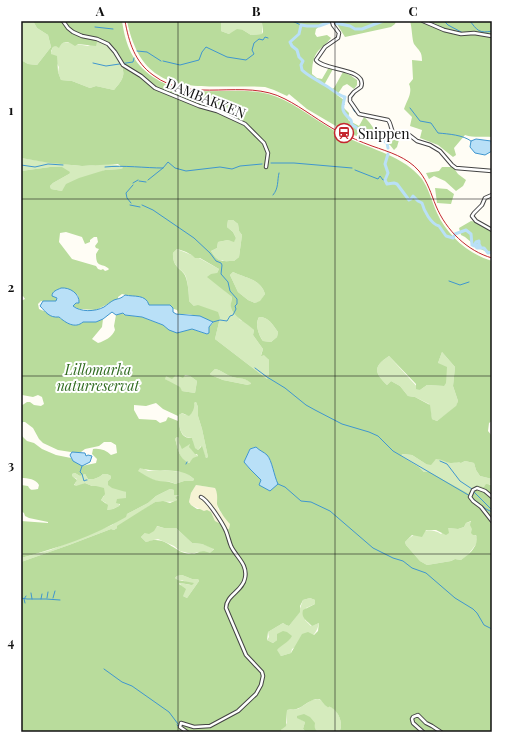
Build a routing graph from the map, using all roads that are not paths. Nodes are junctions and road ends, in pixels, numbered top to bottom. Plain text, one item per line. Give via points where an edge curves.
1 (63, 21) edge
2 (423, 21) edge
3 (332, 22) edge
4 (492, 36) edge
5 (266, 167) dead end
6 (492, 171) edge
7 (492, 195) edge
8 (492, 230) edge
9 (201, 497) dead end
10 (492, 497) edge
11 (492, 520) edge
12 (187, 732) edge
13 (423, 732) edge
14 (441, 732) edge

1 - 5 street, DAMBAKKEN via 73,32 108,44 122,65 155,88 245,124 264,143 268,153
2 - 4 street via 460,34
3 - 6 street via 339,33 338,38 325,47 316,60 320,64 360,78 362,86 350,98 359,114 388,120 395,136 408,134 417,141 434,147 456,168
7 - 8 street via 485,199 472,216
9 - 12 street via 205,498 222,524 232,548 244,565 245,581 226,603 226,608 246,655 260,669 263,676 258,692 238,711 207,727 181,723 180,727
10 - 11 street via 477,488 470,497
13 - 14 street via 413,723 412,719 418,715 424,722

